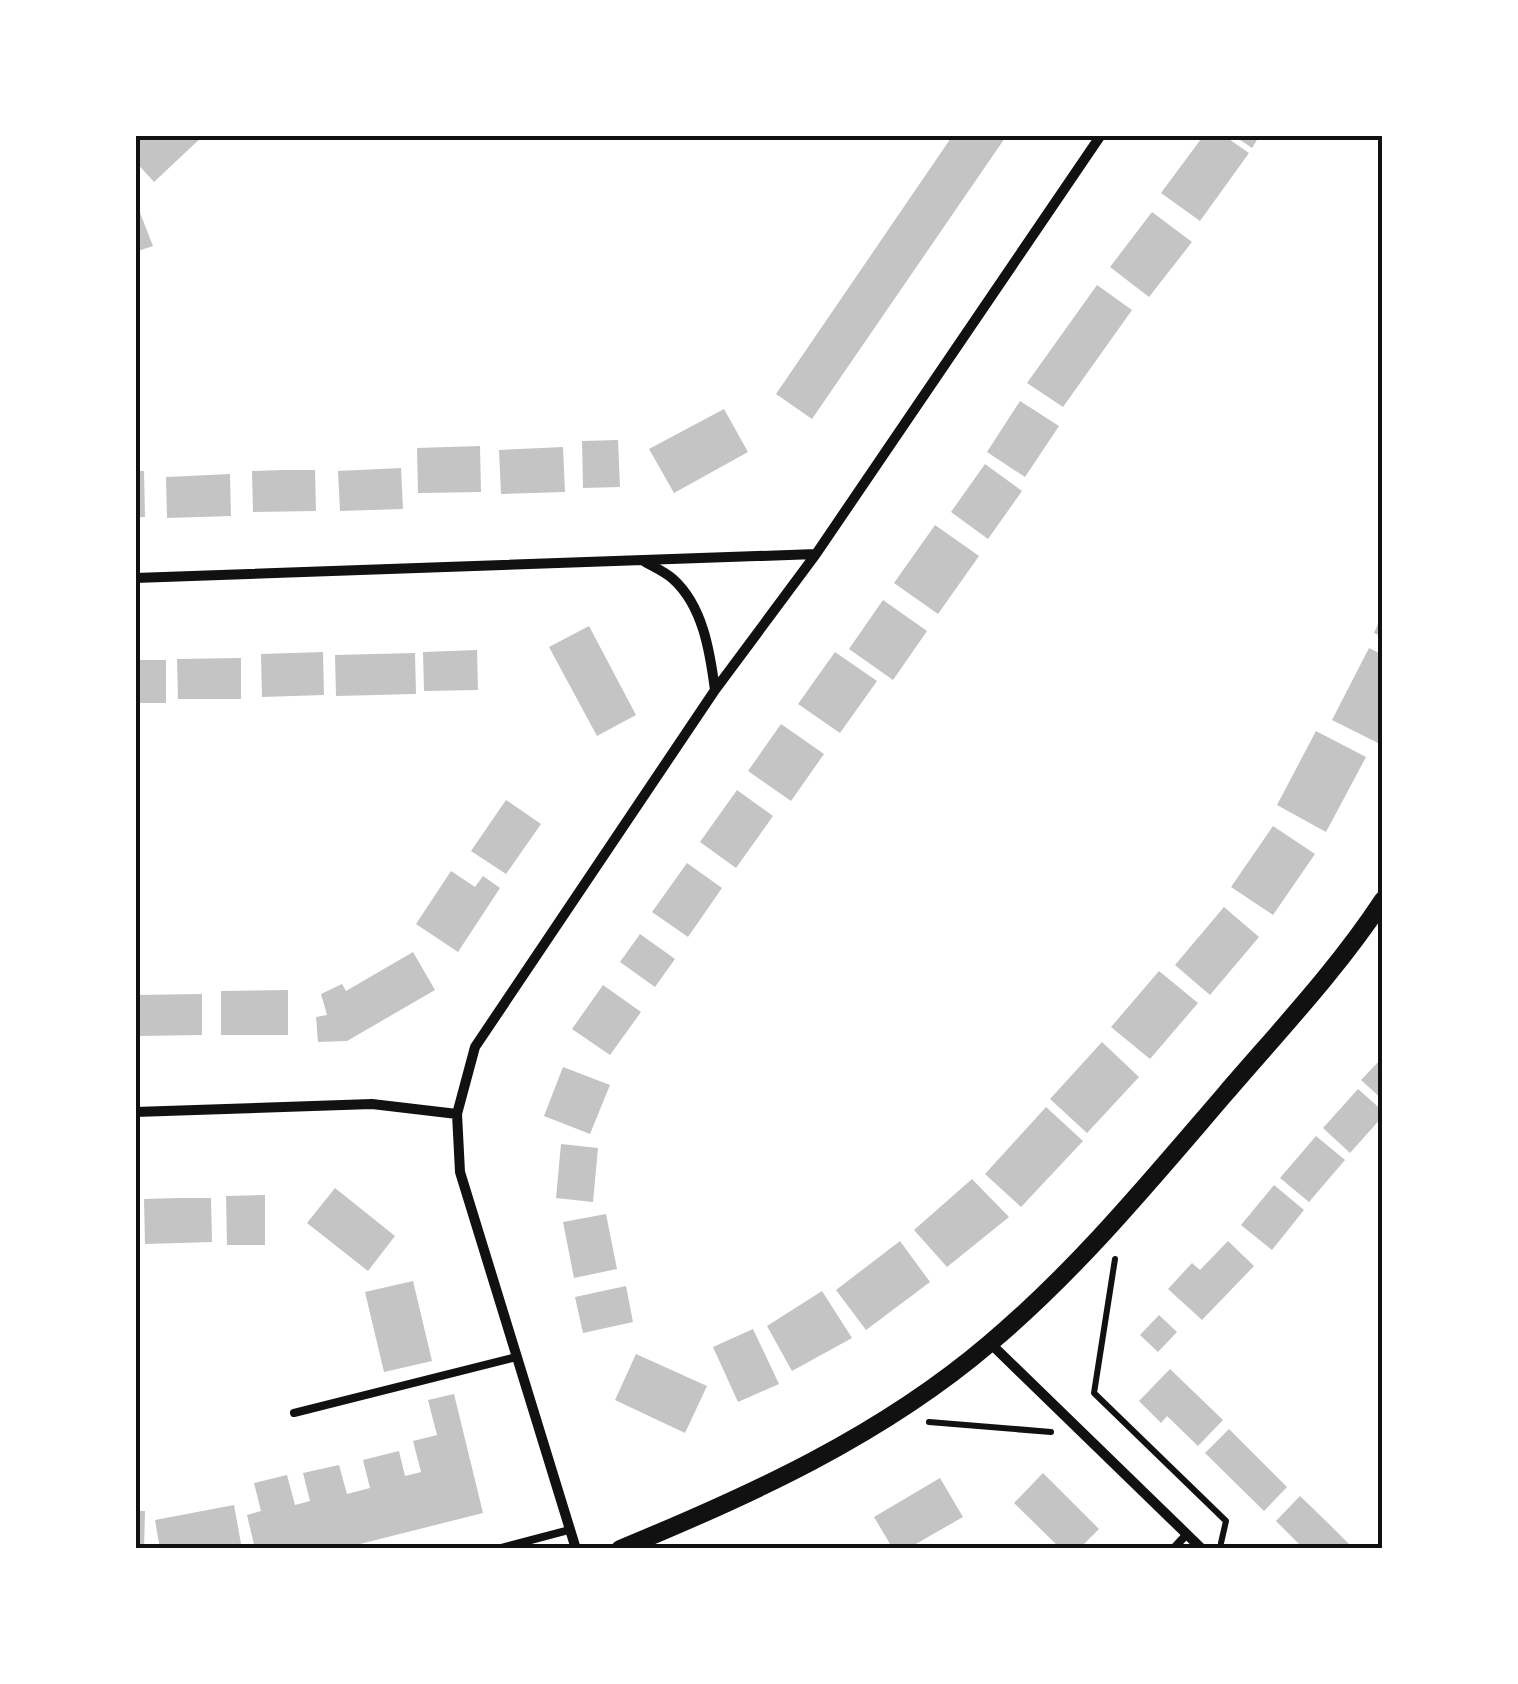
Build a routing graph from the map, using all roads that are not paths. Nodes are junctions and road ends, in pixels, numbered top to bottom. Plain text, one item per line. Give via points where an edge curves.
1 (1101, 135) edge
2 (816, 554) junction
3 (644, 562) junction
4 (135, 578) edge
5 (715, 690) junction
6 (1383, 900) edge
7 (135, 1112) edge
8 (457, 1114) junction
9 (990, 1343) junction
10 (516, 1356) junction
11 (294, 1413) dead end
12 (568, 1530) junction
13 (1187, 1534) junction
14 (496, 1549) edge
15 (576, 1549) edge
16 (620, 1549) edge
17 (1173, 1549) edge
18 (1202, 1549) edge

1 - 2 street
2 - 3 street
2 - 5 street
3 - 4 street
3 - 5 street via 673,579 692,606 708,643
5 - 8 street via 475,1047
6 - 9 street via 1355,942 1156,1174
7 - 8 street via 372,1104
8 - 10 street via 460,1172
9 - 13 street
9 - 16 street via 815,1462
10 - 11 lane
10 - 12 street
12 - 14 lane
12 - 15 street
13 - 17 lane
13 - 18 street

